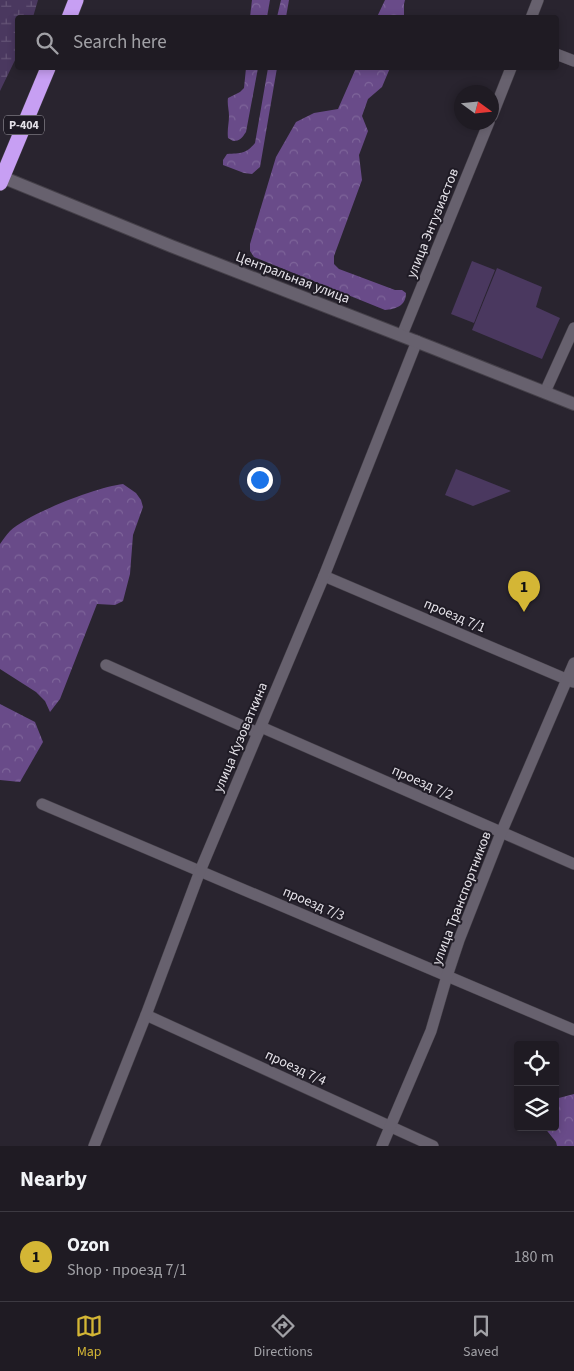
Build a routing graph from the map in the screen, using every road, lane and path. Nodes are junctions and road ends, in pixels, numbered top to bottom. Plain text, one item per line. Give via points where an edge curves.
1 (76, 0) edge
2 (538, 0) edge
3 (70, 15) edge
4 (532, 15) edge
5 (559, 55) edge
6 (574, 61) edge
7 (47, 70) edge
8 (510, 70) edge
9 (499, 98) edge
10 (486, 130) edge
11 (1, 180) edge
12 (574, 328) edge
13 (402, 335) junction
14 (417, 341) junction
15 (545, 392) junction
16 (574, 404) edge
17 (324, 576) junction
18 (574, 663) edge
19 (106, 665) dead end
20 (570, 681) edge
21 (259, 730) junction
22 (42, 804) dead end
23 (501, 833) junction
24 (574, 864) edge
25 (200, 871) junction
26 (447, 976) junction
27 (146, 1015) junction
28 (574, 1030) edge
29 (391, 1127) junction
30 (94, 1146) edge
31 (382, 1146) edge
32 (433, 1146) edge

1 - 3 highway
2 - 4 street
5 - 6 street
7 - 11 highway, Р-404
8 - 9 street
10 - 13 street, улица Энтузиастов
11 - 13 street, Центральная улица
12 - 15 street
13 - 14 street, Центральная улица
14 - 15 street, Центральная улица
14 - 17 street, улица Кузоваткина
15 - 16 street, Центральная улица
17 - 20 street, проезд 7/1
17 - 21 street, улица Кузоваткина
18 - 20 street, улица Транспортников
19 - 21 street, проезд 7/2
20 - 23 street, улица Транспортников
21 - 23 street, проезд 7/2
21 - 25 street, улица Кузоваткина
22 - 25 street, проезд 7/3
23 - 24 street, проезд 7/2
23 - 26 street, улица Транспортников
25 - 26 street, проезд 7/3
25 - 27 street, улица Кузоваткина
26 - 28 street, проезд 7/3
26 - 29 street, улица Транспортников via 431,1031
27 - 29 street, проезд 7/4
27 - 30 street, улица Кузоваткина
29 - 31 street, улица Транспортников
29 - 32 street, проезд 7/4

